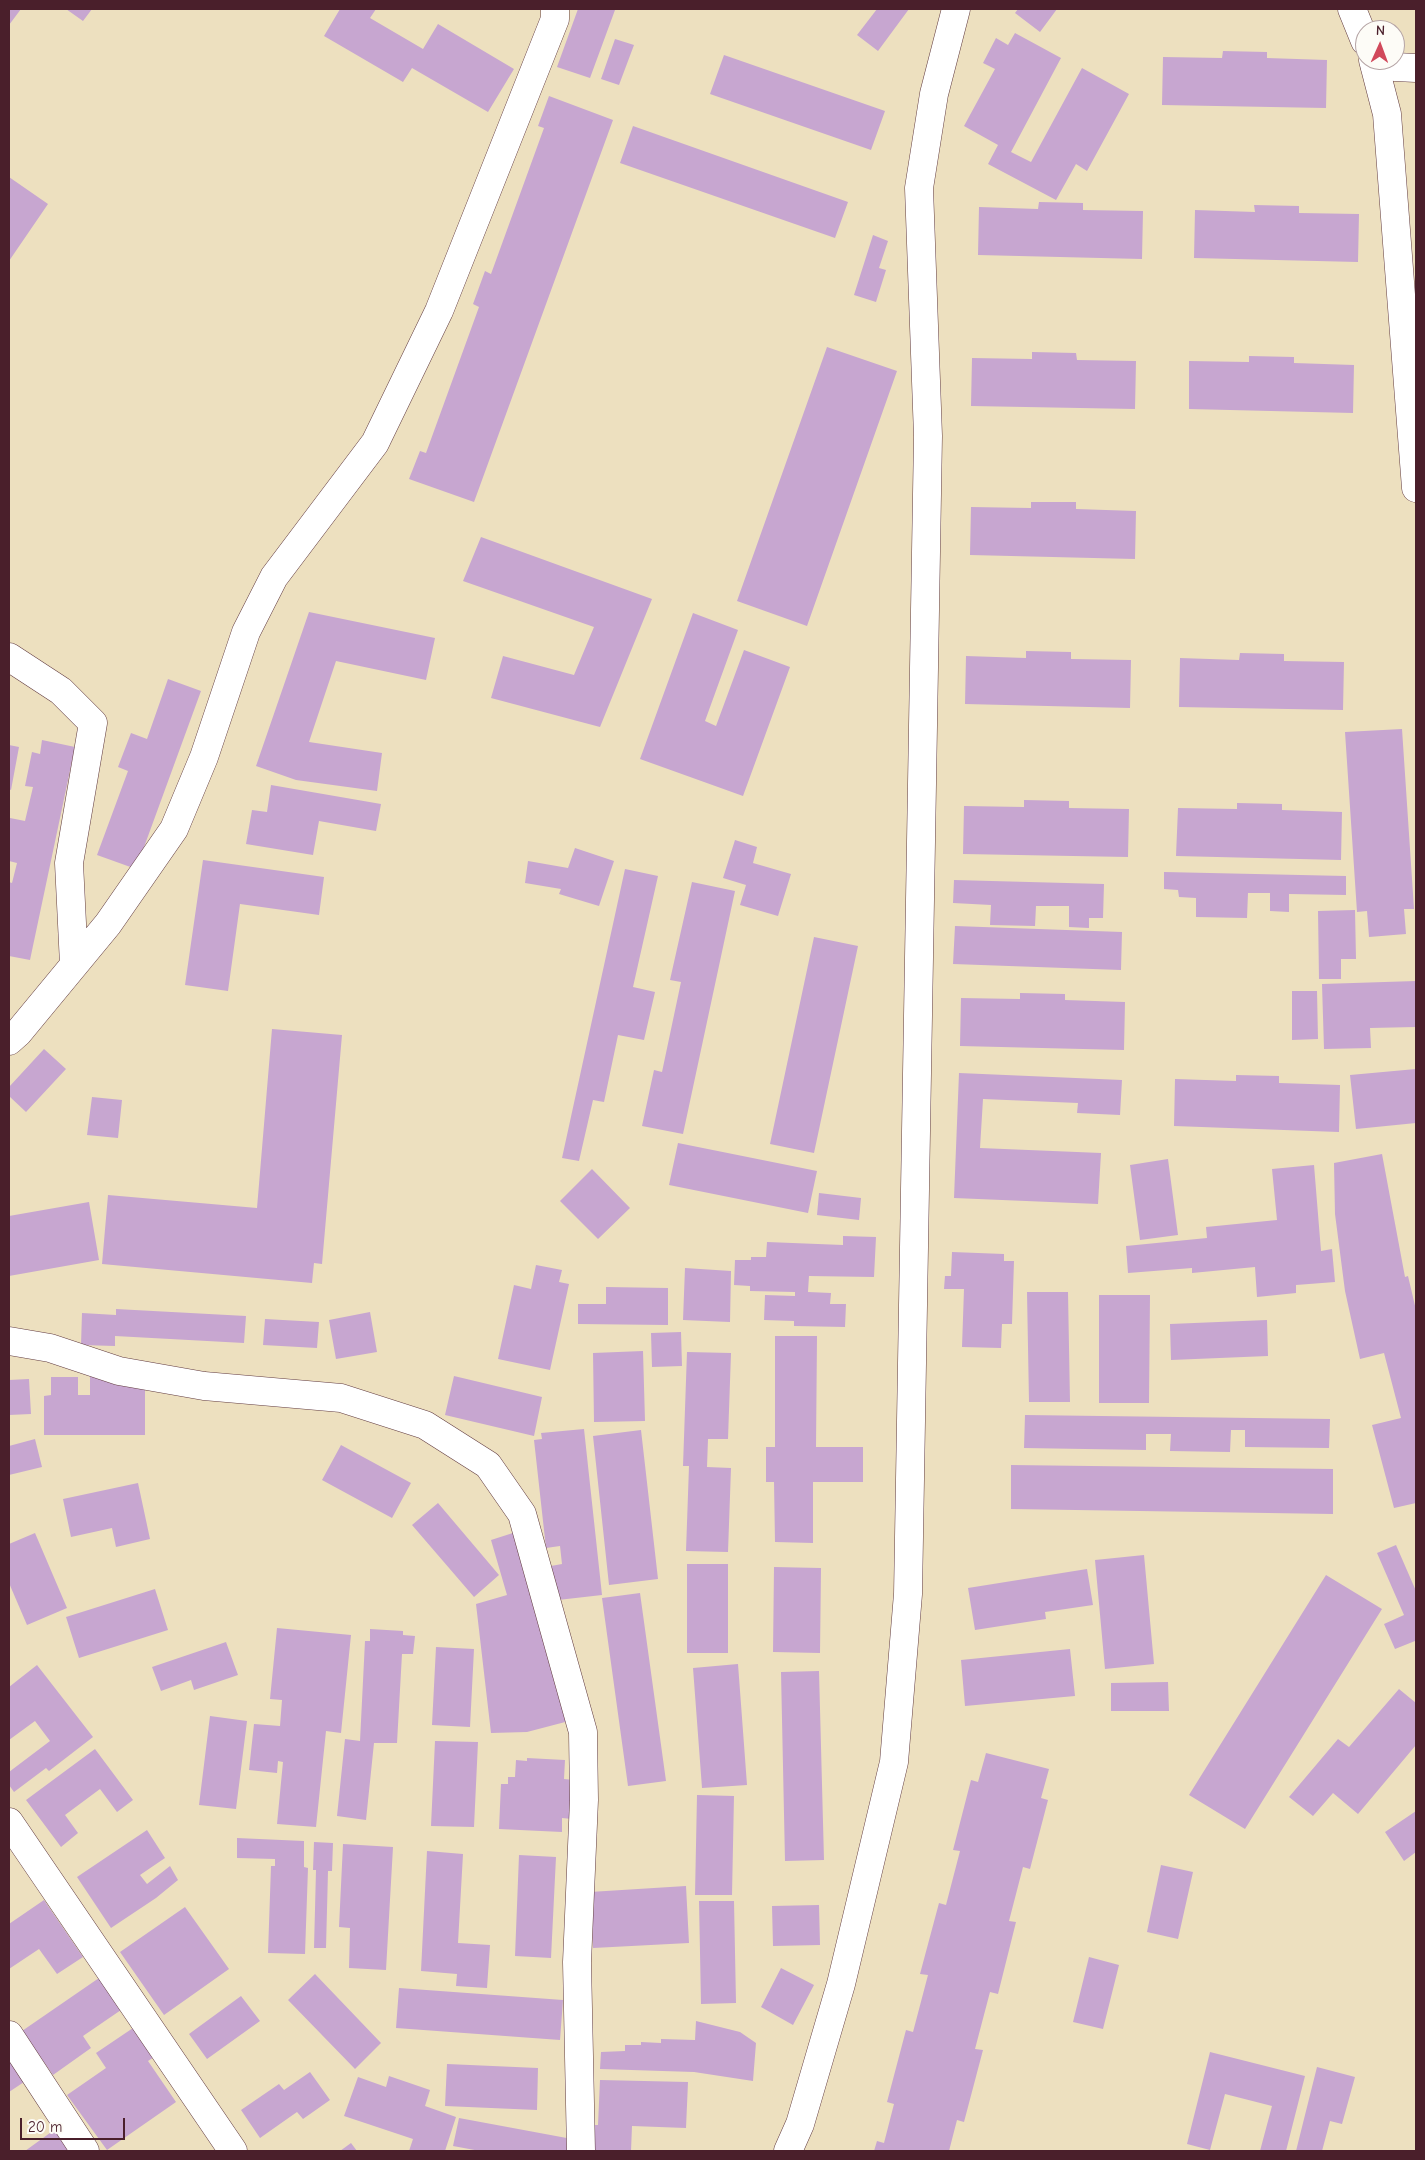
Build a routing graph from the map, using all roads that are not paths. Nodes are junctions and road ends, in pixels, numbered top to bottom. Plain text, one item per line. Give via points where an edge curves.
1 (555, 9) edge
2 (956, 9) edge
3 (1376, 70) edge
4 (1416, 488) edge
5 (9, 658) edge
6 (74, 964) junction
7 (9, 1041) edge
8 (9, 1341) edge
9 (9, 1822) edge
10 (9, 2036) edge
11 (85, 2151) edge
12 (232, 2151) edge
13 (580, 2151) edge
14 (788, 2151) edge

1 - 6 street via 555,19 439,311 375,443 274,577 246,632 204,757 174,829 108,924
2 - 14 street via 934,94 919,188 928,436 908,1594 903,1672 894,1762 840,1984 800,2124
3 - 4 street via 1388,114
5 - 6 street via 61,691 93,723 69,863
6 - 7 street
8 - 13 street via 50,1348 119,1371 204,1386 341,1398 425,1425 488,1465 522,1514 583,1732 584,1800 577,1962
9 - 12 street
10 - 11 street

